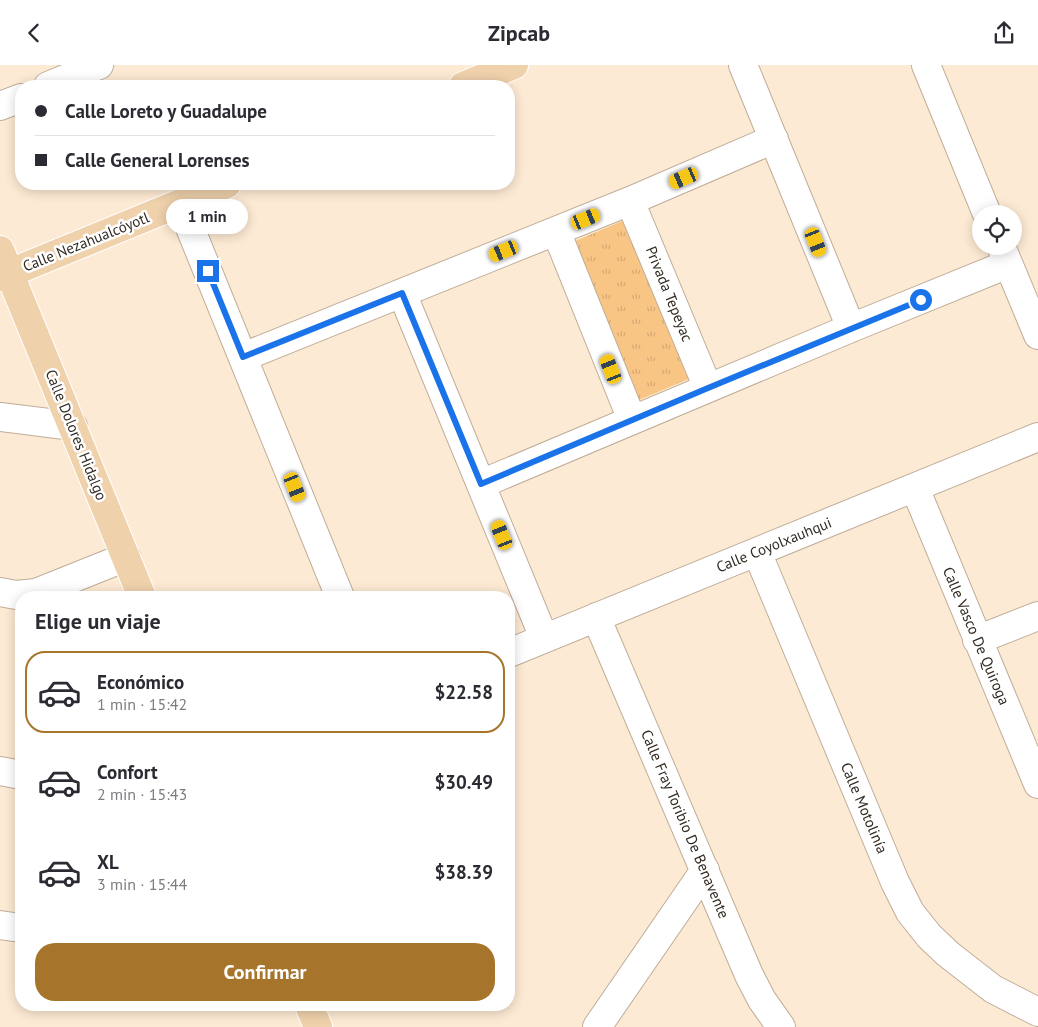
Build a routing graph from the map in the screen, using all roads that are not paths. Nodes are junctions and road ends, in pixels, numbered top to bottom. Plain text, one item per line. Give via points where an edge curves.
1 (99, 65) edge
2 (514, 65) edge
3 (743, 65) edge
4 (926, 65) edge
5 (63, 80) edge
6 (478, 80) edge
7 (15, 101) edge
8 (0, 107) edge
9 (774, 139) junction
10 (212, 190) edge
11 (630, 201) junction
12 (180, 203) junction
13 (983, 205) edge
14 (556, 231) junction
15 (1004, 255) edge
16 (3, 267) edge
17 (402, 293) junction
18 (851, 328) junction
19 (1038, 335) edge
20 (243, 357) junction
21 (708, 388) junction
22 (0, 417) edge
23 (632, 420) junction
24 (73, 426) junction
25 (1038, 437) edge
26 (481, 484) junction
27 (914, 488) junction
28 (757, 552) junction
29 (126, 557) junction
30 (41, 591) edge
31 (140, 591) edge
32 (338, 591) edge
33 (0, 592) edge
34 (15, 595) edge
35 (1038, 616) edge
36 (596, 617) junction
37 (544, 638) junction
38 (978, 640) junction
39 (515, 650) edge
40 (0, 771) edge
41 (15, 774) edge
42 (1038, 784) edge
43 (705, 870) junction
44 (0, 925) edge
45 (15, 927) edge
46 (311, 1011) edge
47 (1038, 1013) edge
48 (318, 1027) edge
49 (597, 1027) edge
50 (781, 1027) edge

1 - 5 street
2 - 6 main road
3 - 9 street
4 - 13 street
7 - 8 street
9 - 11 street
9 - 18 street
10 - 12 main road, Calle Nezahualcóyotl
11 - 14 street
11 - 21 street, Privada Tepeyac
12 - 16 main road, Calle Nezahualcóyotl
12 - 20 street
14 - 17 street
14 - 23 street
15 - 18 street
15 - 19 street
16 - 24 main road, Calle Dolores Hidalgo
17 - 20 street
17 - 26 street
18 - 21 street
20 - 32 street
21 - 23 street
22 - 24 street
23 - 26 street
24 - 29 main road, Calle Dolores Hidalgo
25 - 27 street, Calle Coyolxauhqui
26 - 37 street
27 - 28 street, Calle Coyolxauhqui
27 - 38 street, Calle Vasco De Quiroga
28 - 36 street, Calle Coyolxauhqui
28 - 47 street, Calle Motolinía via 910,912 948,954 993,989
29 - 30 street
29 - 31 main road, Calle Dolores Hidalgo
33 - 34 street
35 - 38 street
36 - 37 street, Calle Coyolxauhqui
36 - 43 street, Calle Fray Toribio De Benavente
37 - 39 street, Calle Coyolxauhqui
38 - 42 street, Calle Vasco De Quiroga
40 - 41 street
43 - 49 street
43 - 50 street, Calle Fray Toribio De Benavente via 749,975
44 - 45 street
46 - 48 main road

